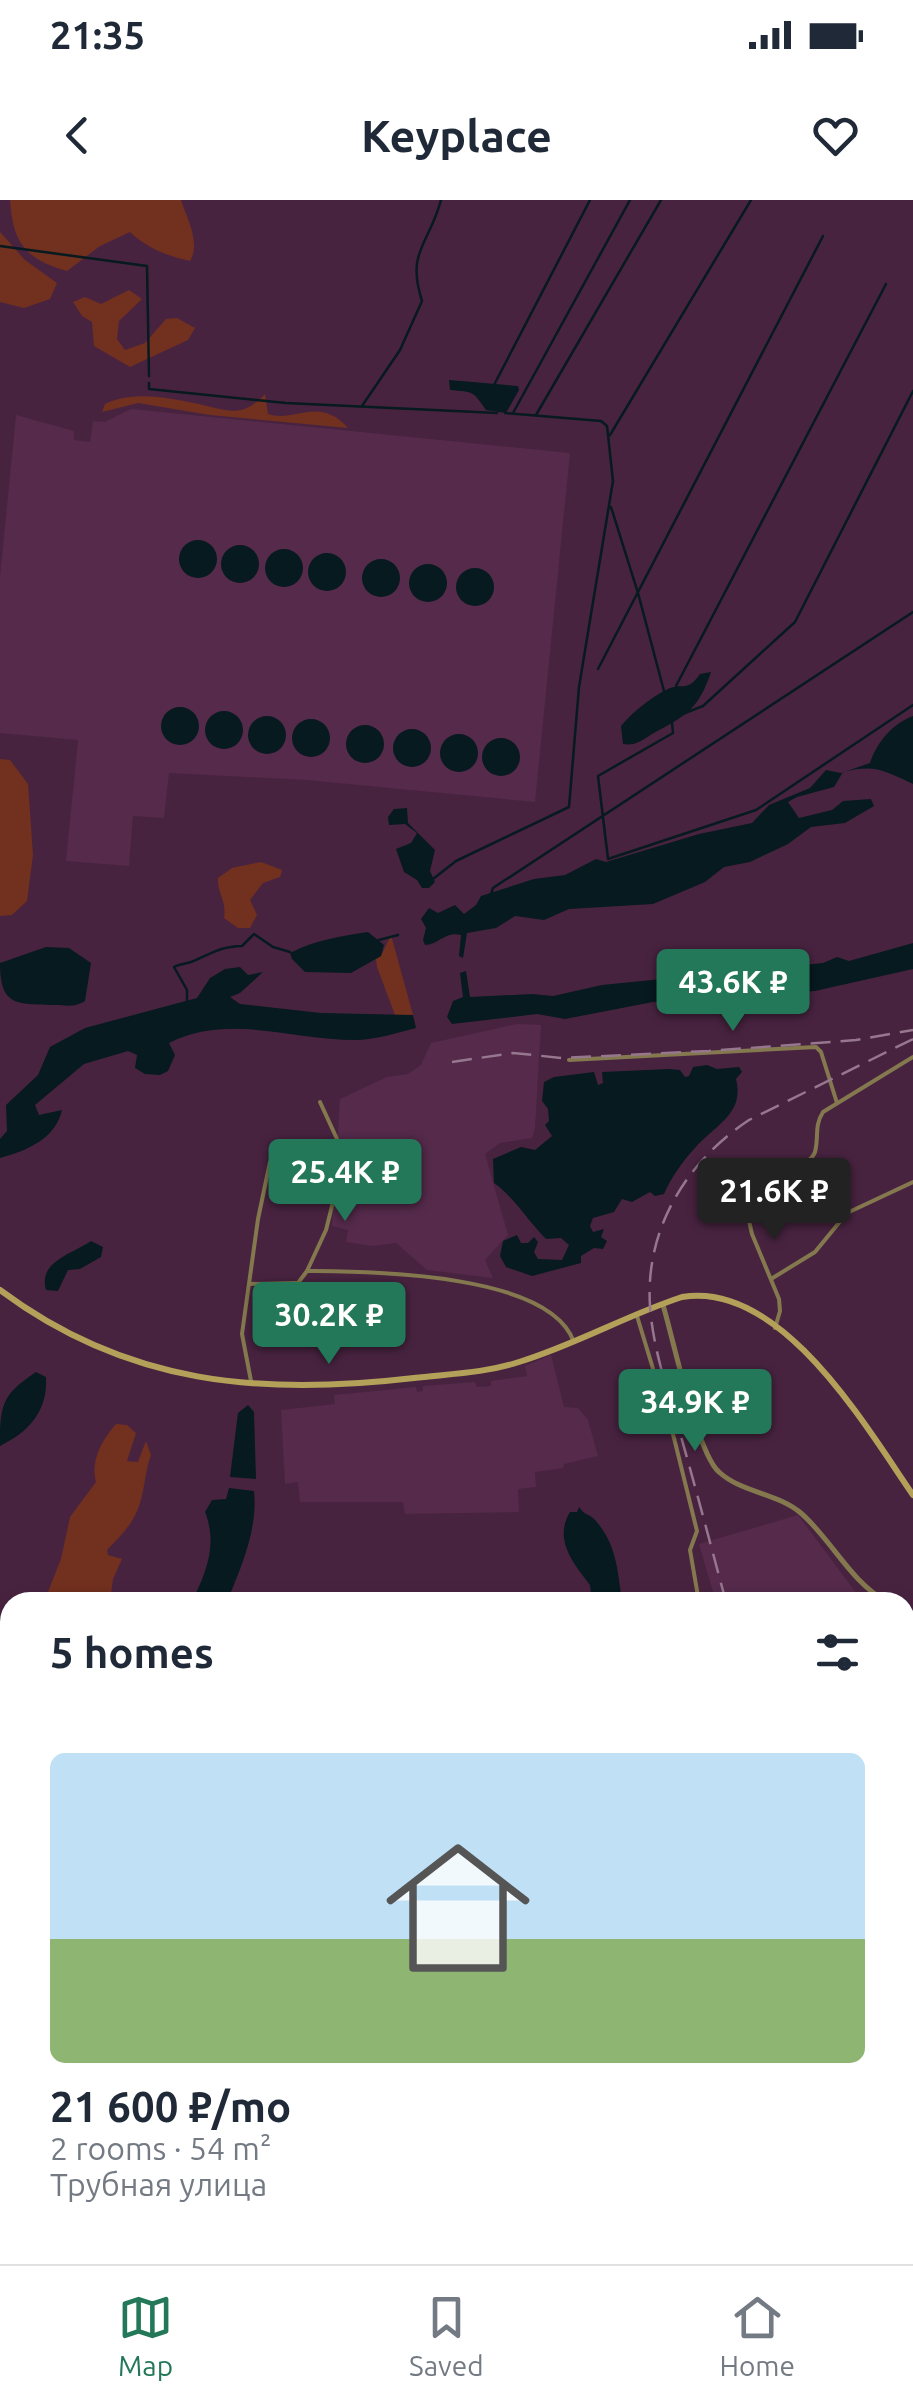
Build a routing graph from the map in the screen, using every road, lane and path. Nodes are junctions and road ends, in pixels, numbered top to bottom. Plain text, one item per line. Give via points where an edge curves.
1 (913, 1057) edge
2 (569, 1060) dead end
3 (320, 1102) dead end
4 (837, 1104) junction
5 (726, 1160) dead end
6 (270, 1162) dead end
7 (913, 1182) edge
8 (742, 1186) junction
9 (307, 1271) junction
10 (770, 1279) junction
11 (298, 1283) junction
12 (250, 1284) junction
13 (0, 1290) edge
14 (663, 1305) junction
15 (637, 1316) junction
16 (775, 1328) junction
17 (285, 1340) dead end
18 (574, 1342) junction
19 (252, 1385) junction
20 (913, 1495) edge
21 (697, 1592) edge
22 (872, 1592) edge

1 - 4 street
2 - 4 street via 812,1046 821,1052
3 - 9 street via 336,1134 334,1172 330,1216
4 - 8 street via 819,1118 807,1162
5 - 8 street
6 - 12 street
7 - 10 street via 847,1213 815,1252
8 - 10 street
9 - 11 street
9 - 18 street via 505,1289 565,1324
10 - 16 street via 780,1304
11 - 12 street
11 - 17 street
12 - 19 street via 242,1334
13 - 19 main road via 60,1329 127,1359 188,1377
14 - 15 main road
14 - 16 main road via 710,1296
14 - 22 street via 715,1468 798,1511
15 - 18 main road
15 - 21 street via 697,1531 690,1550
16 - 20 main road via 828,1374
18 - 19 main road via 480,1370 318,1386

